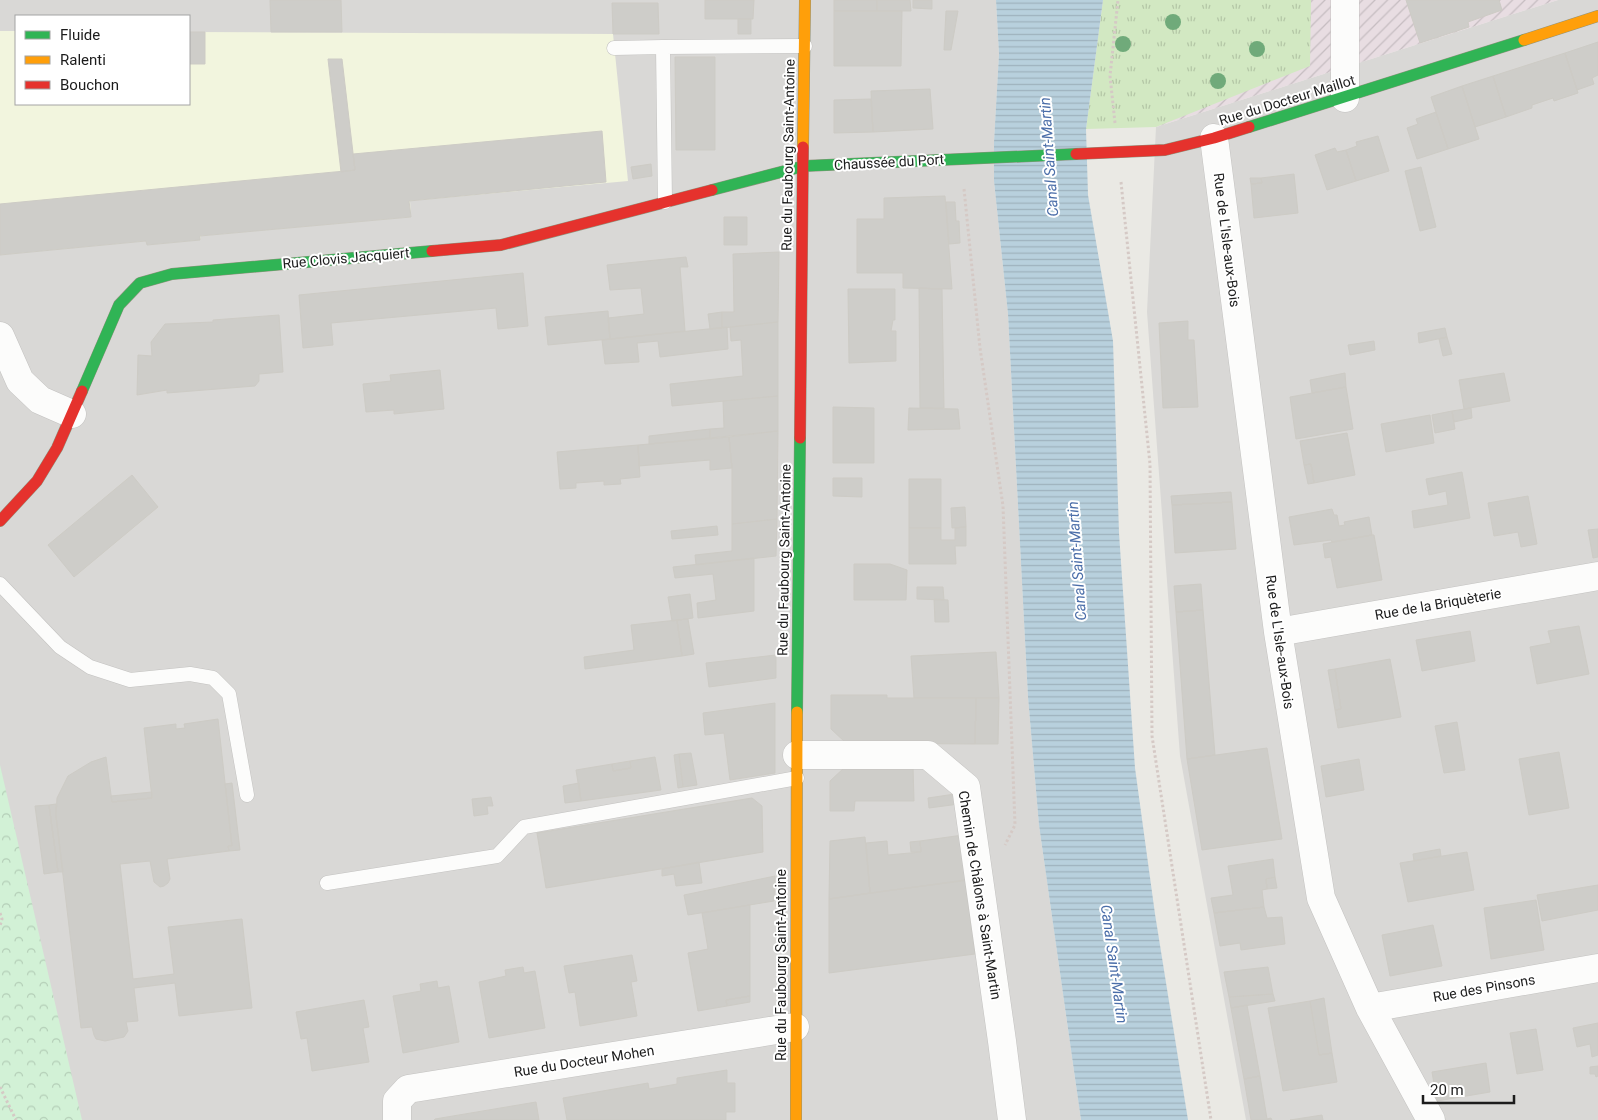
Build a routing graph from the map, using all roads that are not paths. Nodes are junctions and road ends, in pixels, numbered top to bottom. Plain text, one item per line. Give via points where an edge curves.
1 (805, 0) edge
2 (1345, 0) edge
3 (1598, 16) edge
4 (805, 46) junction
5 (614, 48) dead end
6 (663, 48) junction
7 (1345, 98) junction
8 (1214, 138) junction
9 (974, 158) joint
10 (804, 166) junction
11 (665, 202) junction
12 (0, 336) edge
13 (72, 414) junction
14 (0, 521) edge
15 (1598, 576) edge
16 (0, 584) edge
17 (1278, 632) junction
18 (797, 767) junction
19 (247, 795) dead end
20 (327, 884) dead end
21 (1598, 968) edge
22 (1370, 1008) junction
23 (795, 1027) junction
24 (397, 1120) edge
25 (796, 1120) edge
26 (1012, 1120) edge
27 (1431, 1120) edge

1 - 4 street, Rue du Faubourg Saint-Antoine
2 - 7 street
3 - 7 street, Rue du Docteur Maillot
4 - 6 lane
4 - 10 street, Rue du Faubourg Saint-Antoine
5 - 6 lane
6 - 11 lane
7 - 8 street, Rue du Docteur Maillot
8 - 9 street, Rue du Docteur Maillot via 1165,150
8 - 17 street, Rue de L'Isle-aux-Bois
9 - 10 street, Chaussée du Port
10 - 11 street, Rue Clovis Jacquiert
10 - 18 street, Rue du Faubourg Saint-Antoine
11 - 13 street, Rue Clovis Jacquiert via 501,245 172,274 140,283 119,305
12 - 13 street via 20,381 40,400
13 - 14 street, Rue Clovis Jacquiert via 37,481
15 - 17 street, Rue de la Briquèterie
16 - 19 lane via 60,648 90,667 130,680 190,674 213,678 229,694
17 - 22 street, Rue de L'Isle-aux-Bois via 1321,898
18 - 20 lane via 524,826 497,856
18 - 23 street, Rue du Faubourg Saint-Antoine
18 - 26 street, Chemin de Châlons à Saint-Martin via 928,755 966,787
21 - 22 street, Rue des Pinsons
22 - 27 street, Rue de L'Isle-aux-Bois
23 - 24 street, Rue du Docteur Mohen via 408,1089 397,1101
23 - 25 street, Rue du Faubourg Saint-Antoine

